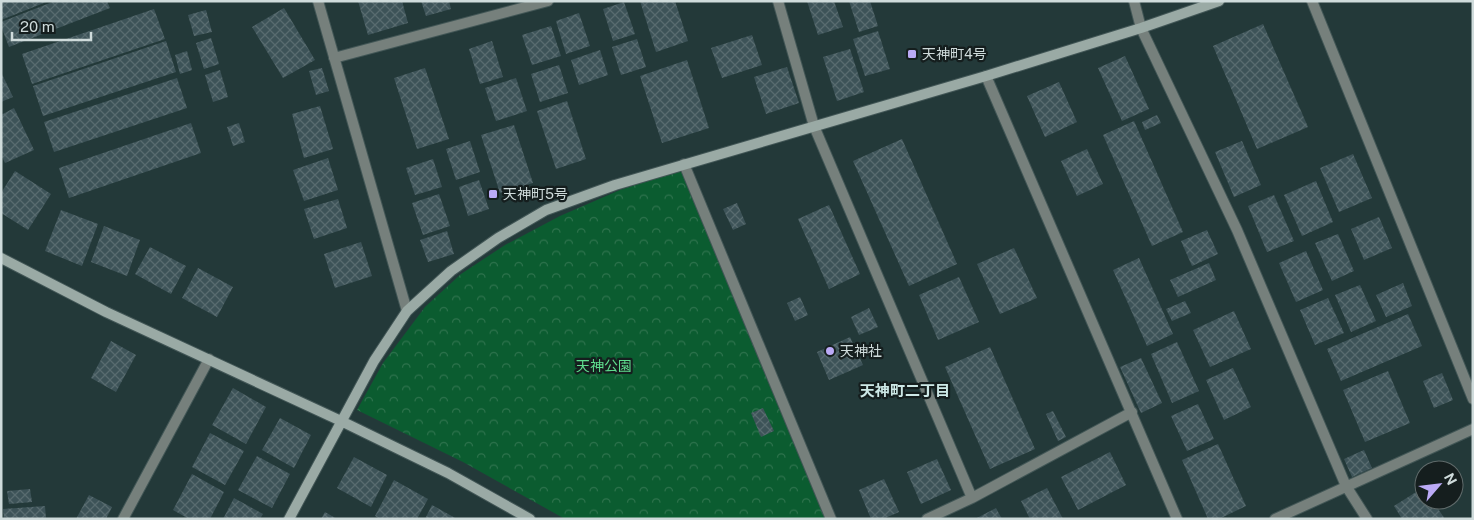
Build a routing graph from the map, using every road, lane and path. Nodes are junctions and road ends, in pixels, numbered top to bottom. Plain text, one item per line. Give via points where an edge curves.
1 (318, 1) edge
2 (548, 1) edge
3 (778, 1) edge
4 (1134, 1) edge
5 (1219, 1) edge
6 (1312, 1) edge
7 (1141, 28) junction
8 (334, 58) junction
9 (986, 76) junction
10 (814, 126) junction
11 (684, 164) junction
12 (1, 258) edge
13 (407, 311) junction
14 (209, 360) junction
15 (1473, 399) edge
16 (1132, 412) junction
17 (342, 421) junction
18 (1473, 429) edge
19 (1346, 486) junction
20 (972, 498) junction
21 (123, 519) edge
22 (289, 519) edge
23 (530, 519) edge
24 (831, 519) edge
25 (927, 519) edge
26 (1177, 519) edge
27 (1275, 519) edge
28 (1367, 519) edge

1 - 8 street
2 - 8 street
3 - 10 street
4 - 7 street
5 - 7 street
6 - 15 street
7 - 9 street
7 - 19 street via 1237,230
8 - 13 street
9 - 10 street
9 - 16 street
10 - 11 street
10 - 20 street
11 - 13 street via 546,210 451,271
11 - 24 street
12 - 14 street
13 - 17 street via 374,361
14 - 17 street
14 - 21 street
16 - 20 street
16 - 26 street
17 - 22 street
17 - 23 street via 448,473
18 - 19 street
19 - 27 street
19 - 28 street
20 - 25 street

